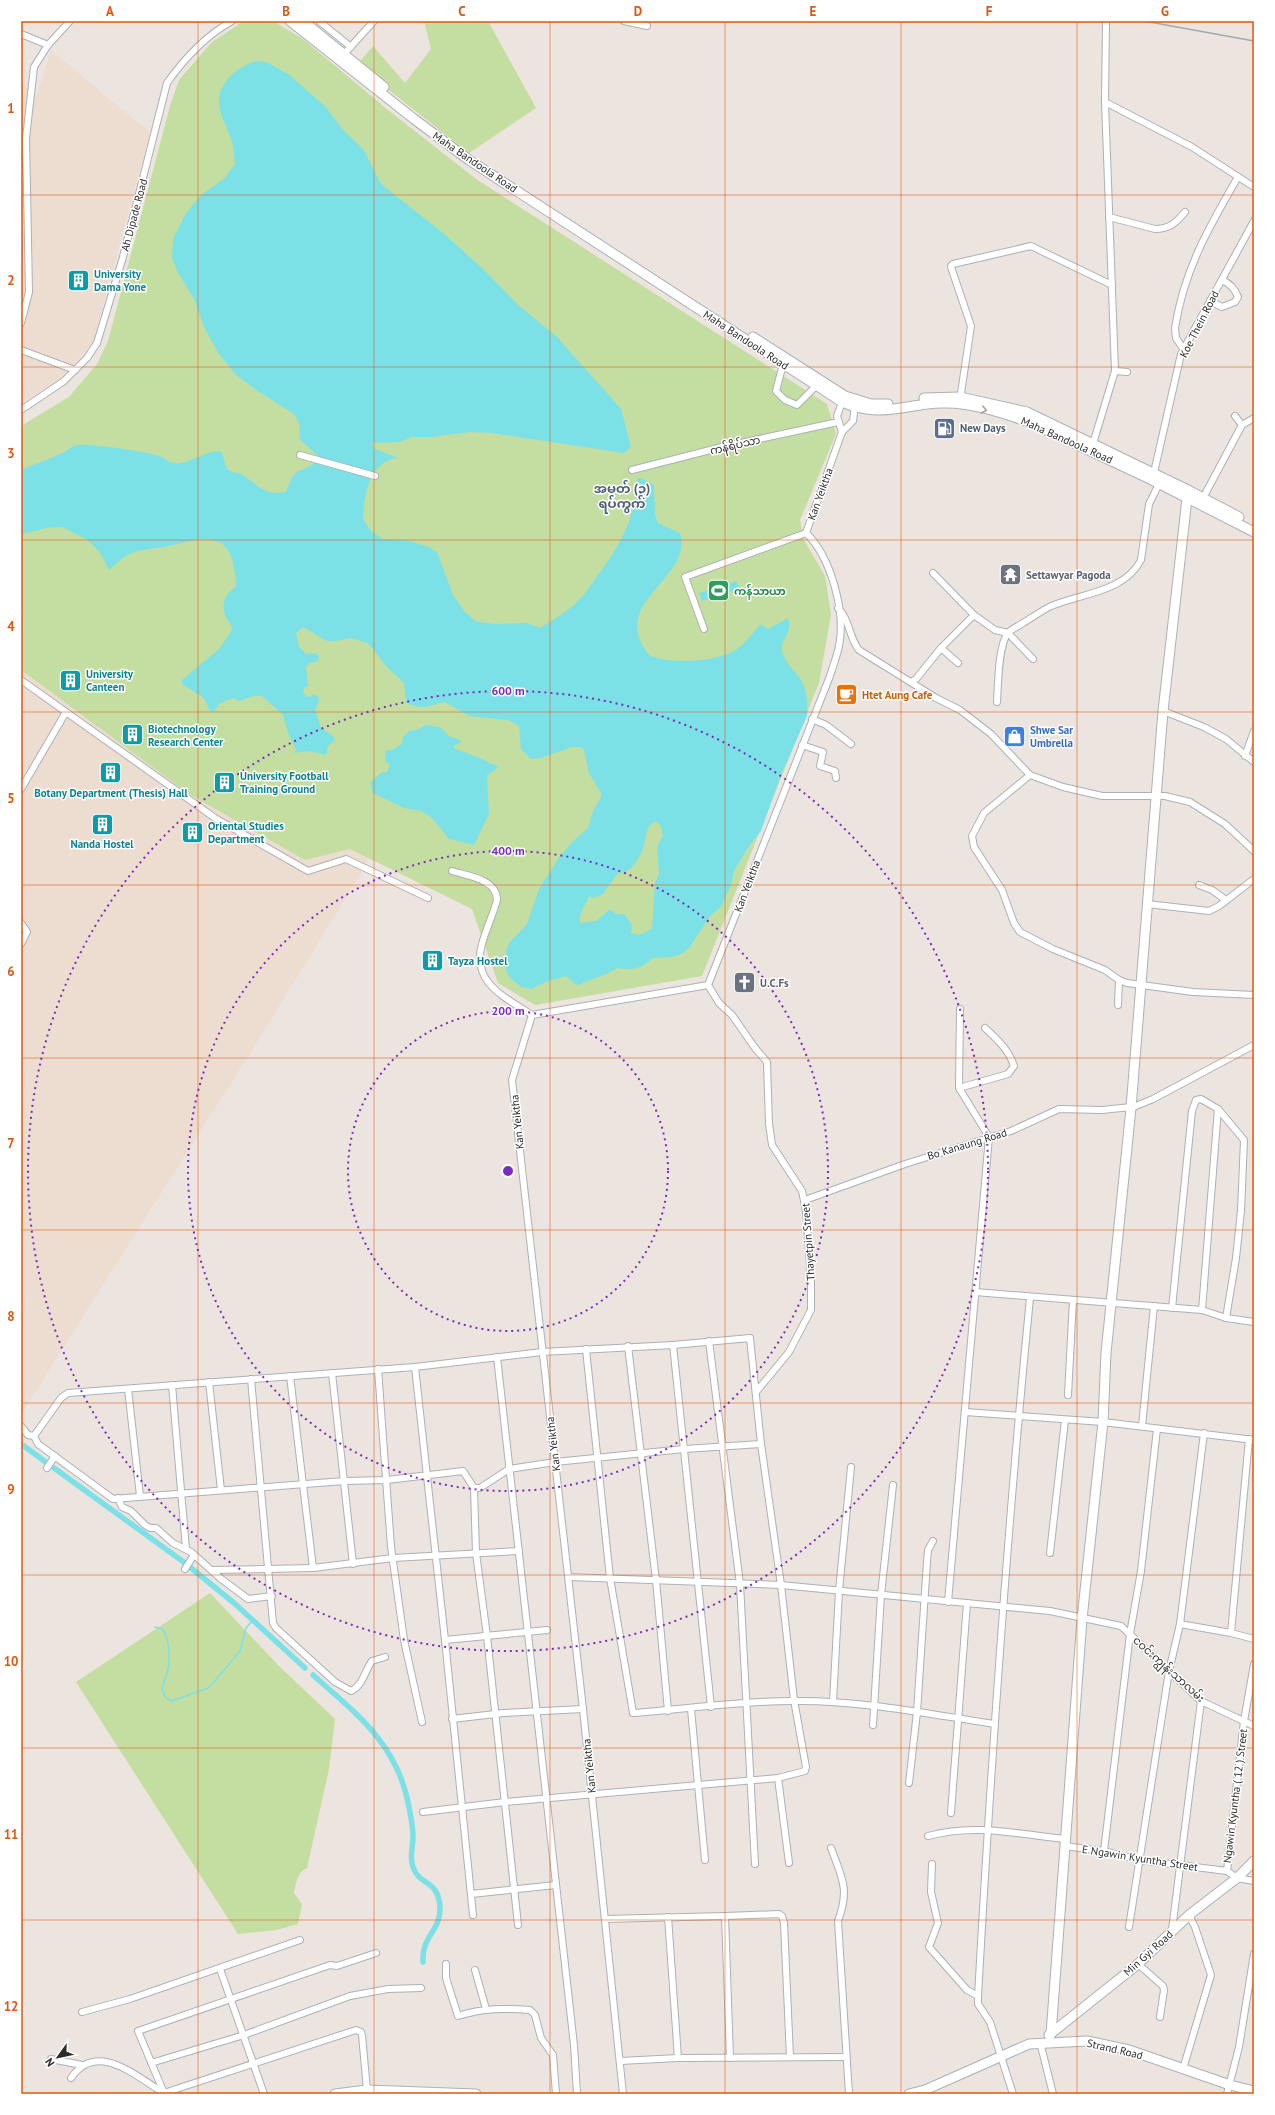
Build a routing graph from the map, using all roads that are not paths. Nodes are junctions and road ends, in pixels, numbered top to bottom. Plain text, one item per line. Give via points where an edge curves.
1 (70, 21) edge
2 (232, 21) edge
3 (290, 21) edge
4 (318, 21) edge
5 (374, 21) edge
6 (624, 21) edge
7 (1106, 21) edge
8 (308, 22) edge
9 (647, 26) dead end
10 (21, 34) edge
11 (48, 45) junction
12 (350, 47) junction
13 (344, 54) junction
14 (1105, 102) junction
15 (1238, 177) junction
16 (1254, 187) edge
17 (24, 193) edge
18 (1185, 212) dead end
19 (1109, 217) junction
20 (1254, 221) edge
21 (1222, 280) junction
22 (1112, 285) junction
23 (1210, 302) junction
24 (21, 323) edge
25 (21, 350) edge
26 (1184, 350) junction
27 (782, 364) junction
28 (76, 370) junction
29 (1115, 371) junction
30 (1127, 372) dead end
31 (816, 386) junction
32 (844, 399) junction
33 (960, 400) junction
34 (855, 404) junction
35 (21, 410) edge
36 (1235, 416) dead end
37 (1254, 418) edge
38 (838, 422) junction
39 (1242, 425) junction
40 (842, 432) junction
41 (1092, 447) junction
42 (300, 455) dead end
43 (632, 470) dead end
44 (374, 476) dead end
45 (1155, 479) junction
46 (1187, 493) junction
47 (1203, 498) junction
48 (1254, 526) edge
49 (1254, 532) edge
50 (806, 533) junction
51 (933, 573) dead end
52 (838, 608) junction
53 (974, 615) junction
54 (704, 629) dead end
55 (850, 632) junction
56 (840, 633) junction
57 (1008, 633) junction
58 (940, 648) junction
59 (1033, 659) dead end
60 (958, 664) dead end
61 (21, 680) edge
62 (912, 682) junction
63 (997, 702) dead end
64 (1163, 711) junction
65 (66, 712) junction
66 (812, 719) junction
67 (1254, 731) edge
68 (850, 744) dead end
69 (802, 745) junction
70 (1245, 756) junction
71 (1254, 762) edge
72 (841, 766) dead end
73 (835, 770) junction
74 (1030, 775) junction
75 (836, 778) dead end
76 (21, 789) edge
77 (1158, 796) junction
78 (1254, 851) edge
79 (452, 871) dead end
80 (1254, 879) edge
81 (1199, 885) dead end
82 (428, 898) dead end
83 (1226, 900) junction
84 (1147, 904) junction
85 (21, 923) edge
86 (21, 944) edge
87 (1119, 980) junction
88 (708, 985) junction
89 (1141, 986) junction
90 (1254, 995) edge
91 (1118, 1004) dead end
92 (960, 1009) dead end
93 (532, 1015) junction
94 (985, 1028) dead end
95 (1254, 1045) edge
96 (959, 1088) junction
97 (1131, 1107) junction
98 (1218, 1109) junction
99 (989, 1137) junction
100 (805, 1200) junction
101 (975, 1292) junction
102 (1030, 1298) junction
103 (1073, 1300) junction
104 (1112, 1302) junction
105 (1154, 1306) junction
106 (1172, 1308) junction
107 (1202, 1310) junction
108 (1226, 1318) junction
109 (1254, 1322) edge
110 (709, 1341) junction
111 (673, 1345) junction
112 (628, 1346) junction
113 (586, 1348) junction
114 (542, 1352) junction
115 (497, 1357) junction
116 (415, 1366) junction
117 (378, 1369) junction
118 (332, 1373) junction
119 (290, 1376) junction
120 (251, 1380) junction
121 (209, 1382) junction
122 (172, 1385) junction
123 (128, 1389) junction
124 (756, 1392) junction
125 (1068, 1395) dead end
126 (965, 1412) junction
127 (1018, 1415) junction
128 (1065, 1420) junction
129 (1103, 1422) junction
130 (21, 1426) edge
131 (1142, 1426) junction
132 (1156, 1429) junction
133 (1204, 1433) junction
134 (34, 1436) junction
135 (1251, 1440) edge
136 (761, 1444) junction
137 (722, 1448) junction
138 (684, 1449) junction
139 (640, 1453) junction
140 (598, 1457) junction
141 (54, 1458) junction
142 (555, 1462) junction
143 (851, 1467) dead end
144 (47, 1468) dead end
145 (509, 1470) junction
146 (426, 1475) junction
147 (387, 1480) junction
148 (344, 1481) junction
149 (302, 1485) junction
150 (893, 1485) dead end
151 (261, 1488) junction
152 (474, 1488) junction
153 (221, 1490) junction
154 (181, 1493) junction
155 (140, 1496) junction
156 (118, 1498) junction
157 (933, 1541) dead end
158 (186, 1549) junction
159 (519, 1551) junction
160 (476, 1553) junction
161 (1050, 1553) dead end
162 (435, 1556) junction
163 (193, 1557) junction
164 (393, 1558) junction
165 (353, 1564) junction
166 (313, 1568) junction
167 (184, 1569) dead end
168 (269, 1569) junction
169 (212, 1570) junction
170 (569, 1577) junction
171 (610, 1578) junction
172 (656, 1580) junction
173 (697, 1582) junction
174 (740, 1584) junction
175 (781, 1585) junction
176 (840, 1591) junction
177 (881, 1595) junction
178 (272, 1596) junction
179 (925, 1600) junction
180 (948, 1602) junction
181 (968, 1603) junction
182 (1004, 1606) junction
183 (1082, 1619) junction
184 (1180, 1624) junction
185 (547, 1630) dead end
186 (529, 1632) junction
187 (1232, 1633) junction
188 (1130, 1634) junction
189 (487, 1636) junction
190 (1254, 1639) edge
191 (445, 1640) junction
192 (385, 1657) dead end
193 (1254, 1664) edge
194 (1168, 1671) junction
195 (794, 1700) junction
196 (1201, 1701) junction
197 (745, 1702) junction
198 (833, 1702) junction
199 (873, 1706) junction
200 (711, 1707) junction
201 (583, 1709) junction
202 (691, 1709) junction
203 (538, 1711) junction
204 (668, 1711) junction
205 (917, 1712) junction
206 (496, 1714) junction
207 (958, 1718) junction
208 (452, 1719) junction
209 (1244, 1721) junction
210 (422, 1722) dead end
211 (995, 1724) junction
212 (873, 1726) dead end
213 (1254, 1726) edge
214 (778, 1778) junction
215 (749, 1780) junction
216 (909, 1783) dead end
217 (697, 1786) junction
218 (592, 1795) junction
219 (547, 1798) junction
220 (505, 1802) junction
221 (463, 1807) junction
222 (423, 1812) dead end
223 (951, 1813) dead end
224 (987, 1828) junction
225 (928, 1836) dead end
226 (1064, 1842) junction
227 (831, 1848) dead end
228 (1104, 1852) junction
229 (705, 1860) dead end
230 (1139, 1860) junction
231 (1254, 1861) edge
232 (789, 1863) dead end
233 (755, 1864) dead end
234 (932, 1864) dead end
235 (1181, 1866) junction
236 (1226, 1871) junction
237 (1237, 1878) junction
238 (1254, 1881) edge
239 (556, 1885) junction
240 (514, 1890) junction
241 (471, 1894) junction
242 (1189, 1915) junction
243 (473, 1916) dead end
244 (725, 1916) junction
245 (668, 1917) junction
246 (605, 1919) junction
247 (518, 1925) dead end
248 (1129, 1927) dead end
249 (1172, 1930) junction
250 (300, 1940) dead end
251 (376, 1953) dead end
252 (1254, 1954) edge
253 (446, 1964) dead end
254 (1138, 1964) junction
255 (220, 1969) junction
256 (475, 1970) dead end
257 (421, 1988) dead end
258 (978, 1996) junction
259 (231, 2000) junction
260 (486, 2009) junction
261 (82, 2012) dead end
262 (1160, 2017) dead end
263 (1051, 2034) junction
264 (244, 2035) junction
265 (1040, 2042) junction
266 (1002, 2056) junction
267 (790, 2057) junction
268 (678, 2058) junction
269 (730, 2058) junction
270 (845, 2058) junction
271 (51, 2059) dead end
272 (620, 2061) junction
273 (151, 2063) junction
274 (253, 2064) junction
275 (82, 2065) junction
276 (1183, 2069) junction
277 (71, 2078) dead end
278 (368, 2090) junction
279 (1228, 2090) edge
280 (1254, 2091) edge
281 (164, 2094) edge
282 (264, 2094) edge
283 (335, 2094) edge
284 (476, 2094) edge
285 (556, 2094) edge
286 (577, 2094) edge
287 (623, 2094) edge
288 (849, 2094) edge
289 (909, 2094) edge
290 (1014, 2094) edge
291 (1053, 2094) edge

1 - 11 street
2 - 28 street, Ah Dipade Road via 208,37 181,63 166,84 142,185 103,328 97,343
3 - 27 main road, Maha Bandoola Road via 450,147
4 - 12 street
5 - 12 street
6 - 9 street
7 - 14 street
8 - 13 main road, Maha Bandoola Road
10 - 11 street
11 - 17 street via 34,67 26,138
12 - 13 street
13 - 32 main road, Maha Bandoola Road via 470,154
14 - 15 street via 1192,147
14 - 19 street
15 - 16 street
15 - 26 street via 1200,243 1188,273 1175,328 1176,338
17 - 24 street via 29,292
18 - 19 street via 1175,224 1155,230
19 - 22 street
20 - 21 street, Koe Thein Road
21 - 23 street, Koe Thein Road
21 - 23 street via 1238,297 1235,302 1222,307
22 - 29 street
22 - 33 street via 1030,246 953,264 952,270 971,326
23 - 26 street, Koe Thein Road
25 - 28 street
26 - 45 street, Koe Thein Road
27 - 31 main road, Maha Bandoola Road
27 - 31 street via 776,391 785,400 797,405
28 - 35 street, Ah Dipade Road
29 - 30 street
29 - 41 street
31 - 32 main road, Maha Bandoola Road
32 - 34 main road, Maha Bandoola Road
32 - 38 street via 837,414
33 - 34 main road, Maha Bandoola Road via 875,411
33 - 41 main road, Maha Bandoola Road via 1031,423
34 - 40 street via 854,421
36 - 39 street
37 - 39 street
38 - 40 street
38 - 43 street, ကန်ရိပ်သာ
39 - 47 street
40 - 50 street, Kan Yeiktha
41 - 45 main road, Maha Bandoola Road
42 - 44 street
45 - 46 main road, Maha Bandoola Road
45 - 57 street, Koe Thein Road via 1141,560 1137,568 1128,577 1103,590 1048,608
46 - 47 main road, Maha Bandoola Road
46 - 49 main road, Maha Bandoola Road
46 - 64 main road
47 - 48 main road, Maha Bandoola Road
50 - 52 street, Kan Yeiktha via 814,541 834,582
50 - 54 street via 685,577
51 - 53 street
52 - 55 street via 845,616
52 - 56 street, Kan Yeiktha
53 - 57 street via 995,630
53 - 58 street
55 - 56 street
55 - 62 street via 859,650
56 - 66 street, Kan Yeiktha via 830,676
57 - 59 street
57 - 63 street via 1003,644
58 - 60 street
58 - 62 street
61 - 65 street
62 - 74 street via 960,710 991,734
64 - 70 street via 1204,726 1226,739
64 - 77 main road
65 - 76 street
65 - 82 street via 215,818 308,871 346,859
66 - 68 street via 826,725
66 - 69 street, Kan Yeiktha
67 - 70 street
69 - 73 street via 823,752 820,766
69 - 88 street, Kan Yeiktha
70 - 71 street
72 - 73 street
73 - 75 street
74 - 77 street via 1063,787 1102,796
74 - 87 street via 984,813 972,836 974,847 1002,890 1020,932 1053,949 1105,970
77 - 78 street via 1190,802 1225,824
77 - 84 main road
79 - 93 street via 493,886 497,893 481,946 481,966 491,987
80 - 83 street
81 - 83 street
83 - 84 street via 1209,911
84 - 89 main road
85 - 86 street via 27,932
87 - 89 street
87 - 91 street
88 - 93 street
88 - 100 street, Thayetpin Street via 719,1003 732,1016 766,1062 772,1145 802,1191
89 - 90 street
89 - 97 main road
92 - 96 street
93 - 114 street, Kan Yeiktha via 512,1080
94 - 96 street via 998,1040 1014,1066 1008,1074
95 - 97 street, Bo Kanaung Road via 1153,1099
96 - 99 street
97 - 99 street, Bo Kanaung Road via 1102,1110 1060,1109 1011,1131
97 - 104 main road
98 - 106 street via 1201,1098 1196,1100 1192,1111
98 - 107 street
98 - 108 street via 1244,1140 1241,1211
99 - 100 street, Bo Kanaung Road
99 - 101 street
100 - 124 street, Thayetpin Street via 811,1310 789,1352
101 - 102 street
101 - 126 street
102 - 103 street
102 - 127 street
103 - 104 street
103 - 125 street
104 - 105 street
104 - 129 main road via 1106,1353
105 - 106 street
105 - 131 street
106 - 107 street
107 - 108 street
108 - 109 street
110 - 111 street
110 - 124 street via 750,1338
110 - 137 street
111 - 112 street
111 - 138 street
112 - 113 street
112 - 139 street
113 - 114 street
113 - 140 street
114 - 115 street
114 - 142 street, Kan Yeiktha
115 - 116 street
115 - 145 street
116 - 117 street
116 - 146 street
117 - 118 street
117 - 147 street
118 - 119 street
118 - 148 street
119 - 120 street
119 - 149 street
120 - 121 street
120 - 151 street
121 - 122 street
121 - 153 street
122 - 123 street
122 - 154 street
123 - 134 street via 65,1394
123 - 155 street
124 - 136 street
126 - 127 street
126 - 180 street
127 - 128 street
127 - 182 street
128 - 129 street
128 - 161 street
129 - 131 street
129 - 183 main road
130 - 134 street via 28,1435
131 - 132 street
132 - 133 street
132 - 188 street via 1141,1571
133 - 135 street
133 - 184 street
134 - 141 street via 38,1444
135 - 187 street
136 - 137 street
136 - 175 street
137 - 138 street
137 - 174 street
138 - 139 street
138 - 173 street
139 - 140 street
139 - 172 street
140 - 142 street
140 - 171 street
141 - 144 street
141 - 156 street via 113,1499
142 - 145 street
142 - 170 street, Kan Yeiktha
143 - 176 street
145 - 152 street via 480,1488
145 - 159 street
146 - 147 street
146 - 152 street via 463,1471
146 - 162 street
147 - 148 street
147 - 164 street
148 - 149 street
148 - 165 street
149 - 151 street
149 - 166 street
150 - 177 street
151 - 153 street
151 - 168 street
152 - 160 street
153 - 154 street
154 - 155 street
154 - 158 street
155 - 156 street
156 - 158 street via 122,1507 131,1511 150,1528 156,1528 173,1543
157 - 179 street via 928,1550
158 - 163 street
159 - 160 street
159 - 186 street
160 - 162 street
160 - 189 street
162 - 164 street
162 - 191 street
163 - 167 street
163 - 169 street
164 - 165 street
164 - 210 street via 405,1646
165 - 166 street
166 - 168 street
168 - 169 street
168 - 178 street
169 - 178 street via 248,1599
170 - 171 street, ငဝင်းကျွန်းသာလမ်း
170 - 201 street, Kan Yeiktha
171 - 172 street, ငဝင်းကျွန်းသာလမ်း
171 - 204 street via 633,1713
172 - 173 street, ငဝင်းကျွန်းသာလမ်း
172 - 204 street
173 - 174 street, ငဝင်းကျွန်းသာလမ်း
173 - 200 street
174 - 175 street, ငဝင်းကျွန်းသာလမ်း
174 - 197 street
175 - 176 street, ငဝင်းကျွန်းသာလမ်း
175 - 195 street
176 - 177 street, ငဝင်းကျွန်းသာလမ်း
176 - 198 street
177 - 179 street, ငဝင်းကျွန်းသာလမ်း
177 - 199 street
178 - 192 street via 273,1623 276,1628 346,1690 356,1689 372,1661
179 - 180 street, ငဝင်းကျွန်းသာလမ်း
179 - 205 street
180 - 181 street, ငဝင်းကျွန်းသာလမ်း
181 - 182 street, ငဝင်းကျွန်းသာလမ်း
181 - 207 street
182 - 183 street, ငဝင်းကျွန်းသာလမ်း via 1050,1611
182 - 211 street
183 - 188 street, ငဝင်းကျွန်းသာလမ်း via 1121,1626
183 - 226 main road
184 - 187 street
184 - 194 street
185 - 186 street
186 - 189 street
186 - 203 street
187 - 190 street
188 - 194 street, ငဝင်းကျွန်းသာလမ်း
188 - 228 street
189 - 191 street
189 - 206 street
191 - 208 street
193 - 209 street, Ngawin Kyuntha ( 12 ) Street
194 - 196 street, ငဝင်းကျွန်းသာလမ်း
194 - 230 street
195 - 197 street
195 - 198 street
195 - 214 street via 806,1767 801,1773
196 - 209 street, ငဝင်းကျွန်းသာလမ်း
196 - 235 street
197 - 200 street
197 - 215 street
198 - 199 street
199 - 205 street
199 - 212 street
200 - 202 street
201 - 203 street
201 - 218 street, Kan Yeiktha
202 - 204 street
202 - 217 street
203 - 206 street
203 - 219 street
205 - 207 street
205 - 216 street
206 - 208 street
206 - 220 street
207 - 211 street
207 - 223 street
208 - 221 street
209 - 213 street, ငဝင်းကျွန်းသာလမ်း
209 - 236 street, Ngawin Kyuntha ( 12 ) Street
211 - 224 street
214 - 215 street
214 - 232 street
215 - 217 street
215 - 233 street
217 - 218 street
217 - 229 street
218 - 219 street
218 - 246 street, Kan Yeiktha
219 - 220 street
219 - 239 street
220 - 221 street
220 - 240 street
221 - 222 street
221 - 241 street
224 - 225 street, E Ngawin Kyuntha Street via 948,1830
224 - 226 street, E Ngawin Kyuntha Street
224 - 258 street
226 - 228 street, E Ngawin Kyuntha Street
226 - 263 main road
227 - 270 street via 844,1883 845,1895 838,1921
228 - 230 street, E Ngawin Kyuntha Street
230 - 235 street, E Ngawin Kyuntha Street
230 - 248 street
231 - 237 main road, Min Gyi Road
234 - 258 street via 932,1892 938,1923 929,1947 967,1990
235 - 236 street, E Ngawin Kyuntha Street
235 - 249 street
236 - 237 street, E Ngawin Kyuntha Street
237 - 238 street
237 - 242 main road, Min Gyi Road
239 - 240 street
239 - 286 street via 574,2044
240 - 241 street
240 - 247 street
241 - 243 street
242 - 249 main road, Min Gyi Road
242 - 276 street via 1211,1975
244 - 245 street
244 - 267 street via 782,1916
244 - 269 street
245 - 246 street
245 - 268 street
246 - 272 street, Kan Yeiktha
249 - 254 main road, Min Gyi Road
250 - 255 street
251 - 259 street via 337,1966 330,1965
252 - 279 street via 1240,2040
253 - 260 street via 446,1978 458,2016
254 - 262 street via 1163,1986
254 - 263 main road, Min Gyi Road
255 - 259 street
255 - 261 street
256 - 260 street
257 - 264 street via 388,1989 350,1996
258 - 266 street via 978,2004 990,2022
259 - 264 street
259 - 273 street via 138,2031
260 - 285 street via 530,2010 535,2015 541,2038 552,2055
263 - 265 main road, Min Gyi Road
264 - 273 street
264 - 274 street
265 - 266 main road, Strand Road
265 - 276 main road, Strand Road via 1087,2041 1129,2050
265 - 291 street
266 - 289 main road, Strand Road via 925,2090
266 - 290 street
267 - 269 street
267 - 270 street
268 - 269 street
268 - 272 street
270 - 288 street
271 - 275 street
272 - 287 street, Kan Yeiktha
273 - 281 street
274 - 278 street via 358,2031 362,2035
274 - 281 street
274 - 282 street
275 - 277 street
275 - 281 street via 100,2060 127,2071
276 - 279 main road, Strand Road
278 - 283 main road
278 - 284 main road
279 - 280 main road, Strand Road

